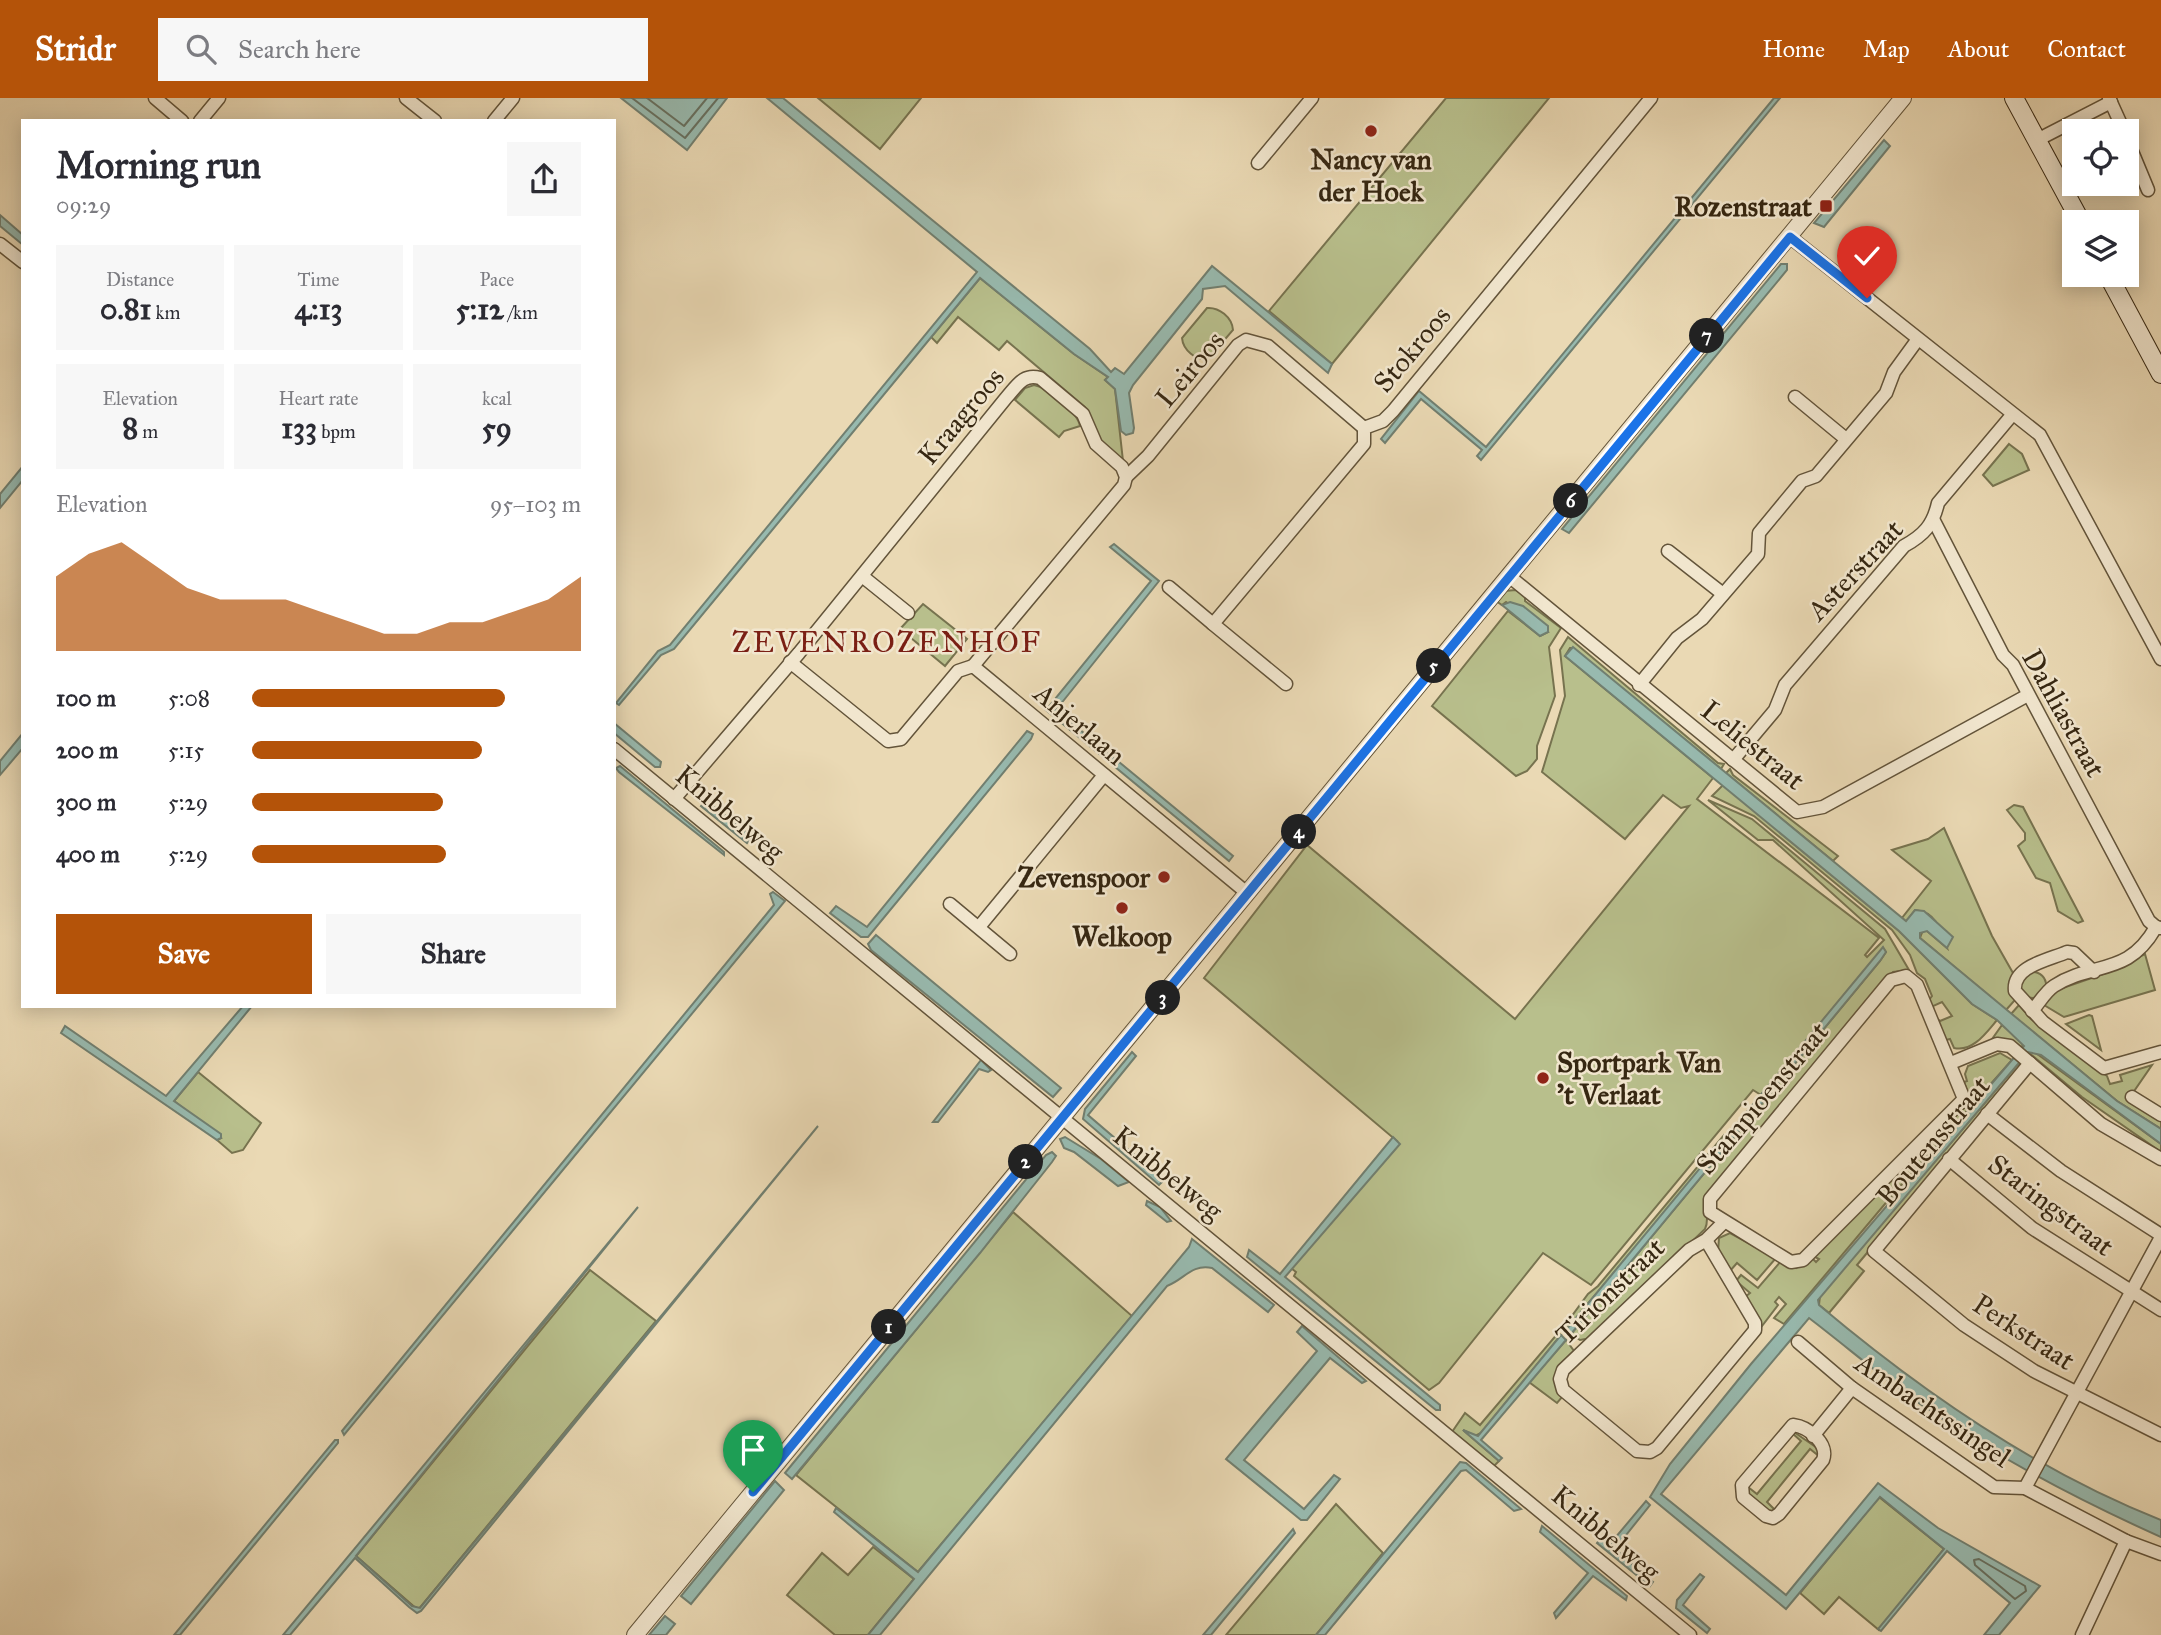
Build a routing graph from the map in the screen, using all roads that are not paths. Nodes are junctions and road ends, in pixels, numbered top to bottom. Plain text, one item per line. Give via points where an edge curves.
1 (155, 98) edge
2 (219, 98) edge
3 (406, 98) edge
4 (513, 98) edge
5 (1312, 98) edge
6 (1651, 98) edge
7 (1903, 98) edge
8 (2014, 98) edge
9 (2110, 100) edge
10 (180, 119) edge
11 (202, 119) edge
12 (432, 119) edge
13 (496, 119) edge
14 (2119, 119) edge
15 (2037, 140) junction
16 (1258, 163) dead end
17 (2139, 168) edge
18 (2148, 190) dead end
19 (2075, 210) edge
20 (1790, 237) junction
21 (0, 243) edge
22 (21, 260) edge
23 (2114, 287) edge
24 (1918, 339) junction
25 (2161, 374) edge
26 (1795, 397) dead end
27 (2012, 415) junction
28 (1364, 428) junction
29 (1846, 439) junction
30 (1126, 477) junction
31 (1934, 521) junction
32 (1668, 551) dead end
33 (862, 576) junction
34 (1509, 576) junction
35 (1169, 587) dead end
36 (1723, 594) junction
37 (908, 613) dead end
38 (1213, 624) junction
39 (2161, 659) edge
40 (790, 662) junction
41 (973, 666) junction
42 (1286, 684) dead end
43 (1639, 685) junction
44 (2028, 695) junction
45 (616, 751) edge
46 (1733, 760) junction
47 (1104, 775) junction
48 (674, 799) junction
49 (1247, 893) junction
50 (950, 904) dead end
51 (979, 927) junction
52 (2158, 928) edge
53 (1010, 954) dead end
54 (2094, 972) junction
55 (2032, 1011) junction
56 (2161, 1052) edge
57 (1951, 1063) junction
58 (2030, 1063) junction
59 (2132, 1097) dead end
60 (1987, 1114) junction
61 (2161, 1115) edge
62 (1063, 1118) junction
63 (1949, 1159) junction
64 (2161, 1159) edge
65 (1724, 1222) junction
66 (2161, 1236) edge
67 (1706, 1240) junction
68 (1874, 1251) joint
69 (2131, 1293) junction
70 (2161, 1310) edge
71 (1798, 1342) dead end
72 (1852, 1388) junction
73 (2075, 1394) junction
74 (2161, 1435) edge
75 (1813, 1436) junction
76 (2025, 1488) junction
77 (2126, 1541) junction
78 (2161, 1554) edge
79 (635, 1635) edge
80 (1690, 1635) edge
81 (2082, 1635) edge

1 - 10 street
2 - 11 street
3 - 12 street
4 - 13 street
5 - 16 street
6 - 28 street, Stokroos via 1393,411 1383,421
7 - 20 street
8 - 15 main road
9 - 14 street
9 - 15 street
15 - 19 main road
17 - 18 street
20 - 24 street
20 - 34 street
21 - 22 street
23 - 25 main road
24 - 27 street
24 - 29 street via 1894,372 1886,393
26 - 29 street
27 - 31 street, Asterstraat via 1938,503
27 - 39 street via 2040,435
28 - 30 street, Leiroos via 1268,346 1246,340
28 - 38 street, Stokroos via 1364,444
29 - 36 street via 1816,476 1802,481 1759,533 1758,554
30 - 33 street, Kraagroos via 1122,467 1096,444 1077,408 1040,378 1024,377
30 - 41 street
31 - 44 street, Dahliastraat
31 - 46 street, Asterstraat via 1904,546 1785,685 1775,710
32 - 36 street
33 - 37 street
33 - 40 street, Kraagroos
34 - 43 street, Leliestraat
34 - 49 street
35 - 38 street
36 - 43 street via 1702,619 1677,638
38 - 42 street
40 - 41 street via 888,741 901,739 958,671
40 - 48 street, Kraagroos
41 - 47 street, Anjerlaan
43 - 46 street, Leliestraat
44 - 46 street, Leliestraat via 1824,807 1805,813 1797,812
44 - 52 street, Dahliastraat via 2149,921
45 - 48 street, Knibbelweg
47 - 49 street, Anjerlaan
47 - 51 street
48 - 62 street, Knibbelweg
49 - 62 street
50 - 51 street
51 - 53 street
52 - 54 street via 2144,948
54 - 55 street via 2053,986
54 - 55 street via 2067,952 2022,971 2015,990
55 - 56 street via 2104,1068
57 - 58 street via 1997,1044 2015,1050
57 - 65 street, Stampioenstraat via 1963,1101 1803,1260 1791,1262
57 - 65 street, Stampioenstraat via 1917,985 1906,976 1896,976 1710,1199 1710,1212
58 - 60 street, Boutensstraat
58 - 64 street via 2101,1124
59 - 61 street
60 - 63 street, Boutensstraat
60 - 66 street via 2061,1171
62 - 79 street
62 - 80 street, Knibbelweg
63 - 68 street, Boutensstraat
63 - 69 street, Staringstraat via 2032,1228
65 - 67 street, Tirionstraat
66 - 69 street
67 - 67 street, Tirionstraat via 1689,1250 1563,1370 1560,1379 1563,1390 1637,1451 1657,1448 1755,1330
68 - 73 street, Perkstraat via 1964,1325
69 - 70 street, Staringstraat
69 - 73 street
71 - 72 street, Ambachtssingel
72 - 75 street
72 - 76 street, Ambachtssingel via 1994,1487
73 - 74 street, Perkstraat
73 - 76 street
75 - 75 street via 1801,1426 1788,1430 1742,1485 1743,1497 1766,1516 1779,1514 1823,1460 1824,1445
76 - 77 street, Ambachtssingel
77 - 78 street, Ambachtssingel
77 - 81 street

